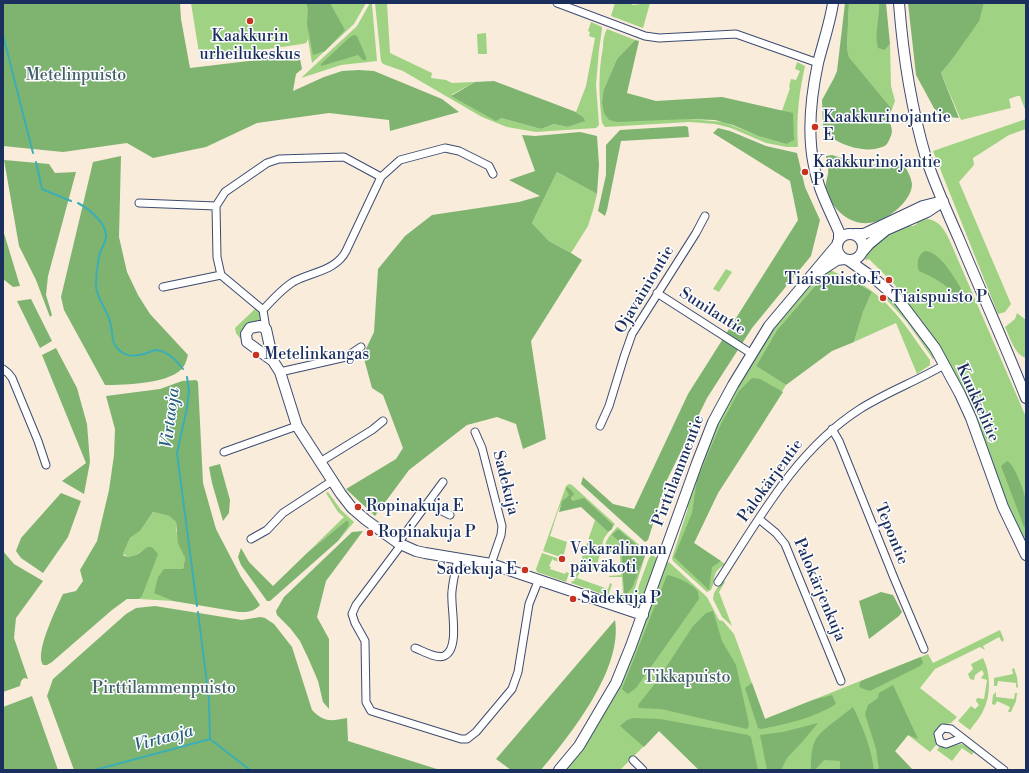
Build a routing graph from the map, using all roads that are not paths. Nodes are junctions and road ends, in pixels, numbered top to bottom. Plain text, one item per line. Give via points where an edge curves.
1 (557, 3) edge
2 (834, 3) edge
3 (899, 3) edge
4 (818, 63) junction
5 (493, 174) dead end
6 (381, 177) junction
7 (943, 201) junction
8 (139, 203) dead end
9 (216, 206) junction
10 (831, 213) junction
11 (705, 216) dead end
12 (853, 234) junction
13 (838, 242) junction
14 (862, 253) junction
15 (846, 259) junction
16 (221, 275) junction
17 (875, 279) junction
18 (808, 281) junction
19 (162, 287) dead end
20 (657, 293) junction
21 (263, 310) junction
22 (266, 329) junction
23 (361, 347) dead end
24 (752, 354) junction
25 (273, 361) junction
26 (944, 365) junction
27 (3, 369) edge
28 (280, 372) junction
29 (1022, 376) edge
30 (1026, 398) edge
31 (383, 422) dead end
32 (297, 426) junction
33 (600, 426) dead end
34 (832, 429) junction
35 (474, 432) dead end
36 (224, 452) dead end
37 (320, 462) junction
38 (46, 465) dead end
39 (332, 481) junction
40 (443, 482) dead end
41 (429, 501) junction
42 (450, 515) dead end
43 (759, 519) junction
44 (251, 539) dead end
45 (400, 544) junction
46 (1026, 555) edge
47 (458, 558) junction
48 (491, 564) junction
49 (539, 579) junction
50 (718, 582) dead end
51 (643, 615) junction
52 (415, 648) dead end
53 (924, 649) dead end
54 (841, 681) dead end
55 (962, 738) dead end
56 (633, 760) dead end
57 (559, 770) edge
58 (643, 770) edge
59 (1004, 770) edge

1 - 4 street via 645,36 659,38 736,34
2 - 4 street
3 - 7 street via 914,115
4 - 10 street via 811,110 811,148 820,186
5 - 6 street via 489,166 460,151 445,148 400,160
6 - 9 street via 344,157 279,159 267,163 225,192
6 - 21 street via 340,260 290,284
7 - 12 street via 923,206 864,234
7 - 14 street via 927,212 886,230
7 - 29 street
8 - 9 street
9 - 16 street via 216,257
10 - 12 street
10 - 13 street via 839,232
11 - 20 street, Ojavainiontie
12 - 13 street via 845,234
12 - 14 street via 862,241
13 - 15 street via 838,252
13 - 18 street, Pirttilammentie
14 - 15 street via 853,260
14 - 17 street, Kuukkelitie via 865,265
15 - 17 street, Kuukkelitie
15 - 18 street, Pirttilammentie via 828,265
16 - 19 street
16 - 21 street
17 - 26 street, Kuukkelitie via 898,298
18 - 24 street, Pirttilammentie via 769,326
20 - 24 street, Sunilantie
20 - 33 street, Ojavainiontie via 629,341 609,406
21 - 22 street
22 - 25 street
22 - 25 street via 262,326 253,327 245,337
23 - 28 street via 346,357
24 - 51 street, Pirttilammentie via 711,429 667,543
25 - 28 street
26 - 34 street, Palokärjentie via 861,408
26 - 46 street, Kuukkelitie via 960,394 1003,507
27 - 38 street via 12,378
28 - 32 street
29 - 30 street
31 - 37 street
32 - 36 street
32 - 37 street
34 - 43 street, Palokärjentie via 804,456
34 - 53 street, Tepontie
35 - 48 street, Sadekuja via 482,448 502,526
37 - 39 street
39 - 44 street via 283,513 267,530
39 - 45 street via 352,508
40 - 41 street
41 - 42 street
41 - 45 street
43 - 50 street, Palokärjentie
43 - 54 street, Palokärjenkuja via 785,544
45 - 47 street via 425,553
45 - 49 street via 352,614 365,641 366,702 371,711 461,738 467,739 476,732 512,689 518,672 529,604
47 - 48 street
47 - 52 street via 452,592 453,640 450,651 438,657
48 - 49 street
49 - 51 street
51 - 57 street, Pirttilammentie via 616,683 579,746
55 - 59 street
56 - 58 street

